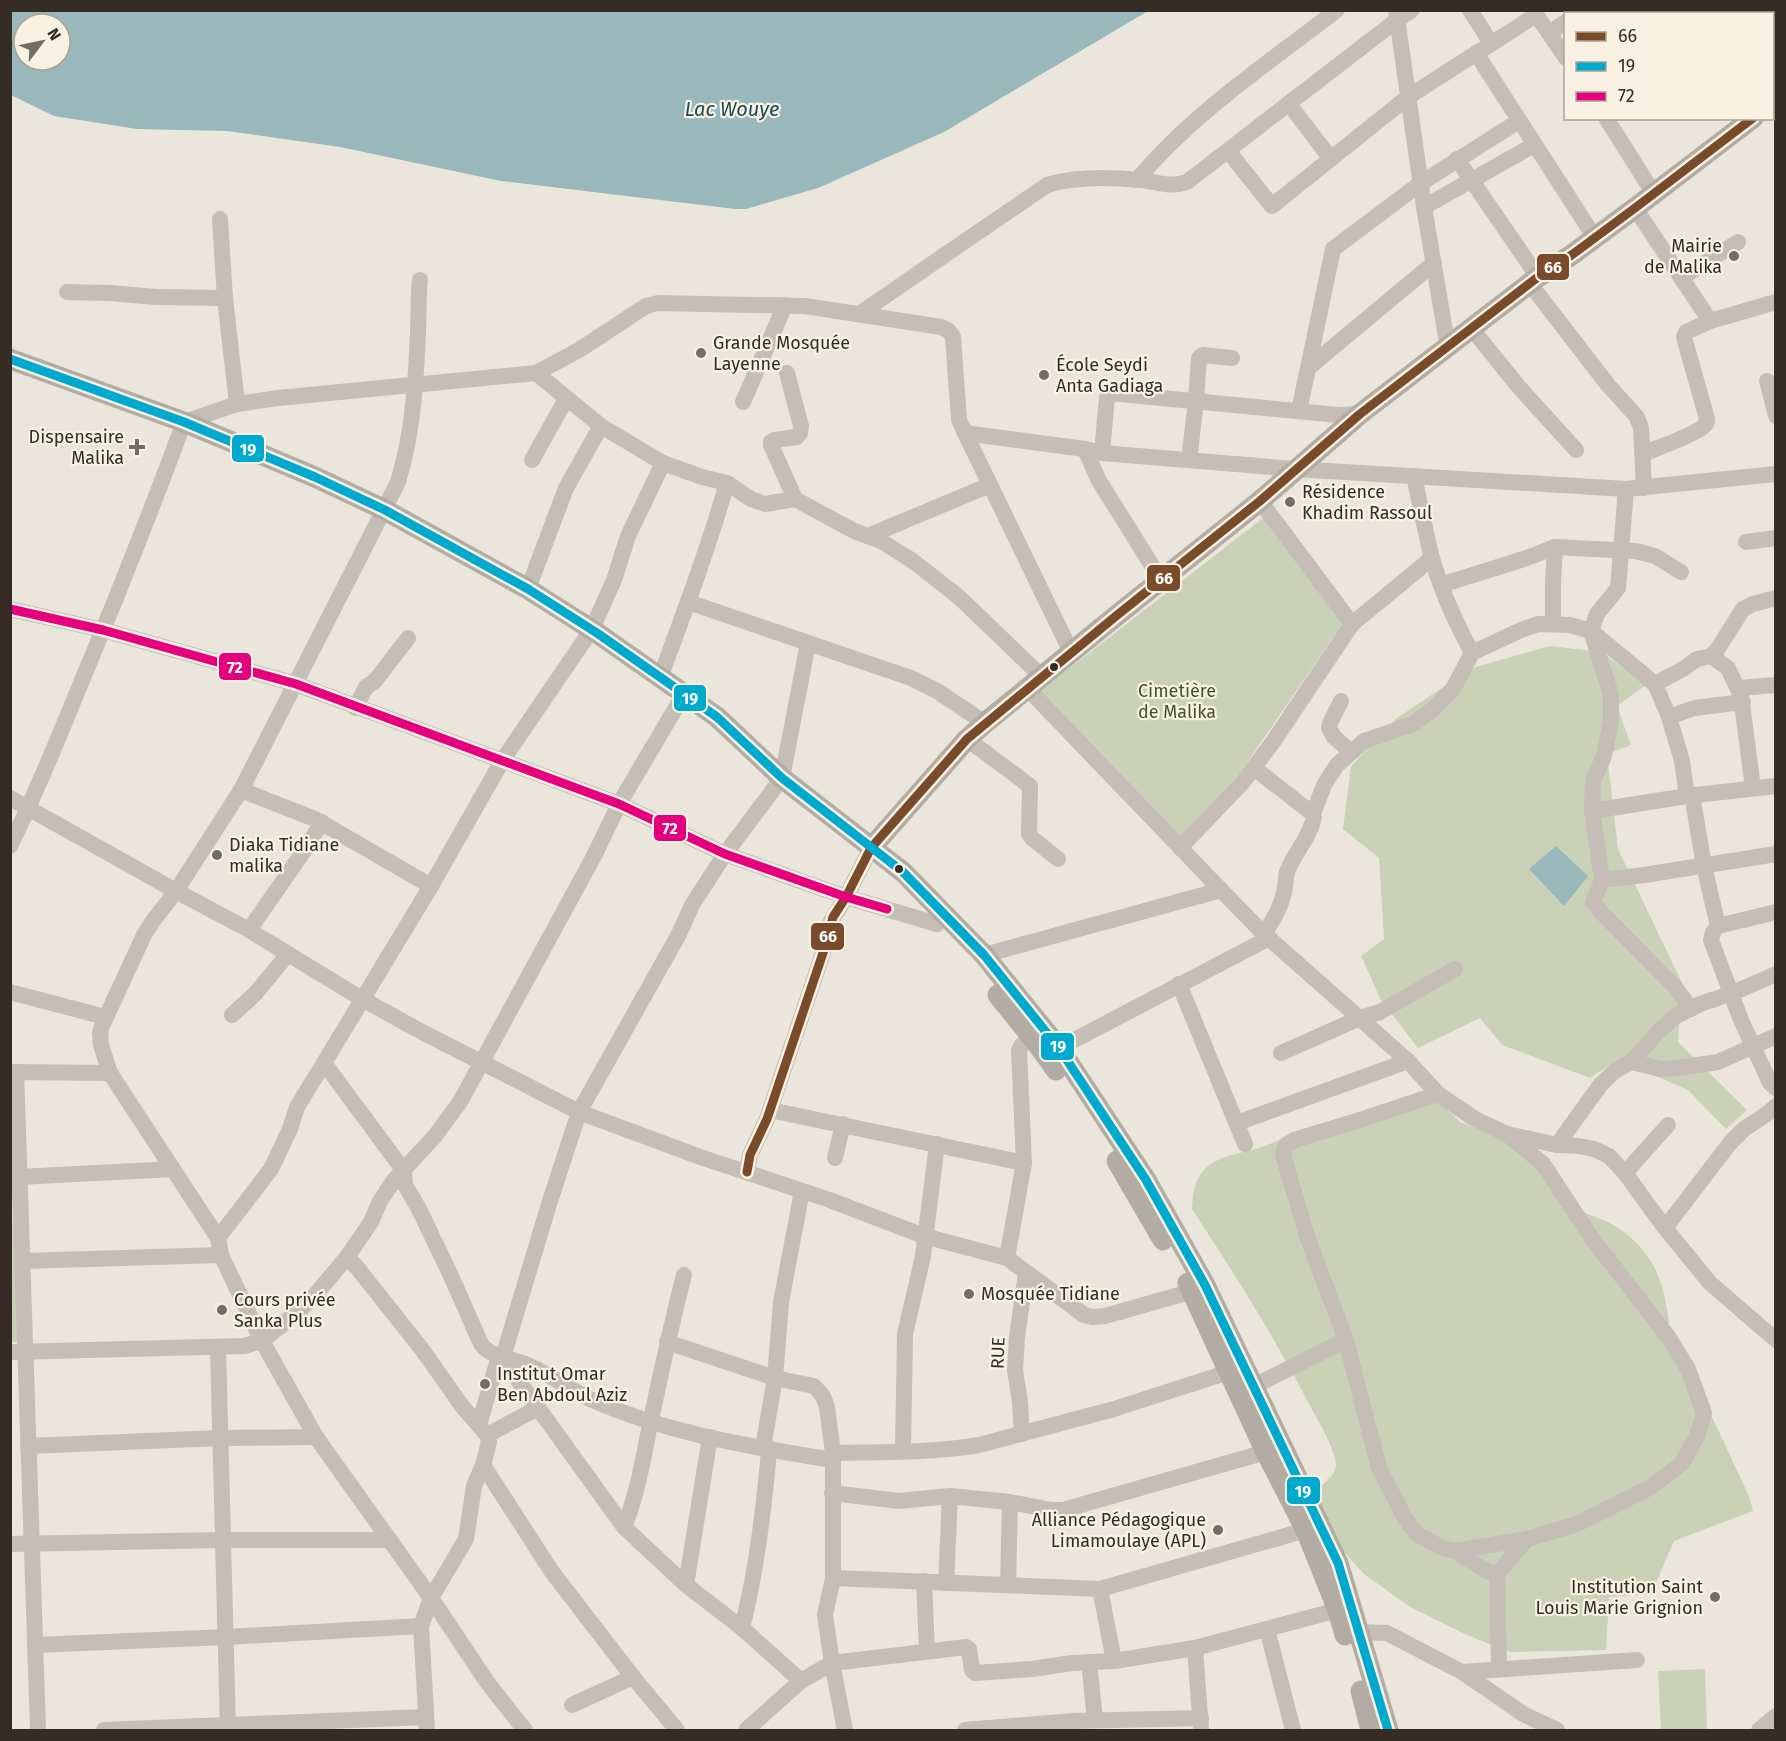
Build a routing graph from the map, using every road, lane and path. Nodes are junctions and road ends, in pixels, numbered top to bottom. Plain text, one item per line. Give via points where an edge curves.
1 (1337, 10) edge
2 (1412, 10) edge
3 (1470, 10) edge
4 (1535, 13) edge
5 (1396, 15) edge
6 (1564, 23) edge
7 (1549, 33) junction
8 (1491, 43) junction
9 (1476, 53) junction
10 (1564, 55) edge
11 (1408, 98) junction
12 (1289, 104) junction
13 (1750, 120) edge
14 (1519, 121) junction
15 (1612, 121) edge
16 (1534, 145) junction
17 (1228, 151) junction
18 (1331, 159) junction
19 (1457, 159) junction
20 (1137, 180) junction
21 (1471, 181) junction
22 (1421, 183) junction
23 (1654, 194) junction
24 (1424, 207) junction
25 (1635, 208) junction
26 (220, 219) dead end
27 (1595, 238) junction
28 (1738, 243) dead end
29 (1434, 263) junction
30 (1682, 278) junction
31 (420, 280) dead end
32 (1534, 280) junction
33 (67, 292) dead end
34 (225, 298) junction
35 (1776, 302) edge
36 (785, 305) junction
37 (859, 314) junction
38 (1710, 321) junction
39 (1472, 329) junction
40 (1448, 348) junction
41 (1232, 358) dead end
42 (10, 359) edge
43 (1308, 368) junction
44 (536, 373) junction
45 (787, 373) dead end
46 (1767, 381) dead end
47 (415, 383) junction
48 (566, 399) junction
49 (1196, 401) junction
50 (743, 402) dead end
51 (237, 404) junction
52 (1299, 411) junction
53 (1360, 414) junction
54 (1776, 416) edge
55 (184, 422) junction
56 (601, 426) junction
57 (965, 433) junction
58 (1085, 448) junction
59 (1576, 450) dead end
60 (1102, 453) junction
61 (1643, 454) junction
62 (532, 460) dead end
63 (1189, 460) junction
64 (663, 463) junction
65 (1295, 469) junction
66 (1776, 474) edge
67 (1414, 476) junction
68 (727, 483) junction
69 (990, 485) junction
70 (1644, 488) junction
71 (1626, 489) junction
72 (795, 499) junction
73 (1260, 501) junction
74 (385, 510) junction
75 (868, 536) junction
76 (1776, 538) edge
77 (1746, 542) dead end
78 (1555, 547) junction
79 (1621, 550) junction
80 (1432, 558) junction
81 (1681, 572) dead end
82 (1161, 580) junction
83 (1441, 585) junction
84 (528, 589) junction
85 (1776, 598) edge
86 (688, 603) junction
87 (10, 609) edge
88 (1352, 624) junction
89 (1553, 624) junction
90 (103, 630) junction
91 (592, 630) junction
92 (1592, 631) junction
93 (408, 638) dead end
94 (808, 643) junction
95 (1071, 652) junction
96 (1472, 653) junction
97 (1711, 656) junction
98 (660, 678) junction
99 (1035, 683) junction
100 (296, 684) junction
101 (1654, 684) junction
102 (1776, 685) edge
103 (684, 694) junction
104 (1741, 695) junction
105 (1341, 701) dead end
106 (355, 708) junction
107 (1669, 717) junction
108 (984, 723) junction
109 (967, 739) junction
110 (1352, 752) junction
111 (502, 761) junction
112 (1254, 768) junction
113 (782, 778) junction
114 (1776, 786) edge
115 (1753, 788) junction
116 (241, 790) junction
117 (1689, 796) junction
118 (10, 798) edge
119 (619, 804) junction
120 (29, 807) junction
121 (1592, 811) junction
122 (1313, 814) junction
123 (322, 822) junction
124 (10, 846) edge
125 (871, 848) junction
126 (1180, 848) junction
127 (724, 854) junction
128 (1776, 854) edge
129 (1059, 859) dead end
130 (1704, 866) junction
131 (1602, 880) junction
132 (430, 886) junction
133 (176, 891) junction
134 (1221, 891) junction
135 (846, 897) junction
136 (1776, 912) edge
137 (937, 924) junction
138 (1718, 927) junction
139 (249, 930) junction
140 (1267, 936) junction
141 (288, 954) junction
142 (984, 955) junction
143 (1455, 969) dead end
144 (1776, 974) edge
145 (1179, 984) junction
146 (10, 992) edge
147 (1730, 994) junction
148 (362, 999) junction
149 (1690, 1009) junction
150 (232, 1015) dead end
151 (105, 1017) junction
152 (1360, 1018) junction
153 (1776, 1036) edge
154 (1031, 1038) junction
155 (1752, 1046) junction
156 (1059, 1048) junction
157 (1281, 1053) dead end
158 (1408, 1061) junction
159 (1631, 1062) junction
160 (324, 1063) junction
161 (481, 1063) junction
162 (13, 1072) edge
163 (110, 1073) junction
164 (1776, 1088) edge
165 (1438, 1094) junction
166 (1776, 1106) edge
167 (770, 1110) junction
168 (579, 1112) junction
169 (1237, 1123) junction
170 (843, 1124) junction
171 (1668, 1125) dead end
172 (1507, 1134) junction
173 (938, 1144) junction
174 (1245, 1144) dead end
175 (1557, 1145) junction
176 (835, 1158) dead end
177 (1024, 1163) junction
178 (173, 1169) junction
179 (404, 1171) junction
180 (747, 1172) junction
181 (1625, 1173) junction
182 (19, 1177) junction
183 (802, 1191) junction
184 (16, 1218) edge
185 (1665, 1228) junction
186 (924, 1236) junction
187 (218, 1238) junction
188 (222, 1255) junction
189 (347, 1257) junction
190 (1007, 1258) junction
191 (22, 1261) junction
192 (1026, 1273) junction
193 (684, 1275) dead end
194 (1192, 1292) junction
195 (1346, 1340) junction
196 (1776, 1340) edge
197 (262, 1341) junction
198 (667, 1342) junction
199 (218, 1347) junction
200 (18, 1352) edge
201 (501, 1356) junction
202 (1229, 1372) junction
203 (775, 1378) junction
204 (1254, 1386) junction
205 (538, 1408) junction
206 (651, 1421) junction
207 (483, 1430) junction
208 (1022, 1434) junction
209 (316, 1437) junction
210 (710, 1437) junction
211 (220, 1438) junction
212 (28, 1446) junction
213 (766, 1449) junction
214 (903, 1451) junction
215 (1266, 1452) junction
216 (833, 1456) junction
217 (483, 1465) junction
218 (832, 1493) junction
219 (950, 1496) junction
220 (1010, 1502) junction
221 (624, 1527) junction
222 (1306, 1530) junction
223 (1527, 1539) junction
224 (223, 1540) junction
225 (390, 1540) junction
226 (10, 1544) edge
227 (32, 1544) junction
228 (1455, 1551) junction
229 (1497, 1574) junction
230 (832, 1578) junction
231 (924, 1581) junction
232 (946, 1582) junction
233 (686, 1585) junction
234 (1008, 1585) junction
235 (1100, 1588) junction
236 (430, 1598) junction
237 (1338, 1611) junction
238 (421, 1626) junction
239 (742, 1628) junction
240 (1266, 1629) junction
241 (1359, 1632) junction
242 (226, 1637) junction
243 (35, 1645) junction
244 (1195, 1648) junction
245 (927, 1651) junction
246 (1637, 1660) dead end
247 (1114, 1661) junction
248 (1089, 1662) junction
249 (832, 1663) junction
250 (1499, 1669) junction
251 (1462, 1672) junction
252 (633, 1677) junction
253 (801, 1681) junction
254 (572, 1705) dead end
255 (1523, 1714) junction
256 (1776, 1716) edge
257 (1095, 1720) junction
258 (426, 1724) edge
259 (1201, 1724) edge
260 (321, 1726) edge
261 (1074, 1726) edge
262 (228, 1728) edge
263 (38, 1731) edge
264 (104, 1731) edge
265 (525, 1731) edge
266 (677, 1731) edge
267 (746, 1731) edge
268 (845, 1731) edge
269 (965, 1731) edge
270 (1293, 1731) edge
271 (1371, 1731) edge
272 (1388, 1731) edge
273 (1519, 1731) edge
274 (1557, 1731) edge
275 (1759, 1731) edge

1 - 20 street via 1214,105
2 - 5 street
3 - 8 street
4 - 7 street
4 - 8 street
5 - 11 street
5 - 12 street
6 - 7 street
7 - 10 street
8 - 9 street
9 - 11 street
9 - 14 street
11 - 18 street
11 - 22 street
12 - 17 street
12 - 18 street
13 - 23 main road
14 - 16 street
14 - 19 street
15 - 23 street
16 - 21 street
16 - 27 street
17 - 18 street via 1272,206
17 - 20 street via 1176,186
19 - 21 street
19 - 22 street
20 - 37 street via 1063,180 1047,185
21 - 24 street
21 - 32 street
22 - 24 street
22 - 43 street via 1333,249
23 - 25 main road
24 - 29 street
25 - 27 main road
25 - 30 street
26 - 34 street
27 - 32 main road
28 - 30 street
29 - 40 street
29 - 43 street
30 - 38 street
31 - 47 street
32 - 39 main road
32 - 61 street via 1608,385 1637,417
33 - 34 street
34 - 51 street
35 - 38 street
36 - 37 street
36 - 44 street via 652,304
36 - 50 street
37 - 57 street via 949,331 953,337 959,420
38 - 61 street via 1686,332 1684,337 1707,423
39 - 40 main road
39 - 59 street
40 - 53 main road
41 - 49 street via 1198,357
42 - 55 main road
43 - 52 street
44 - 47 street
44 - 48 street
45 - 72 street via 800,433 775,440 771,445
46 - 54 street
47 - 51 street
47 - 74 street via 405,459
48 - 56 street
48 - 62 street
49 - 52 street
49 - 60 street via 1108,394
49 - 63 street
51 - 55 street
52 - 53 street
53 - 65 main road
55 - 74 main road
55 - 90 street
56 - 64 street
56 - 84 street via 568,483
57 - 58 street
57 - 69 street
58 - 60 street
58 - 82 street via 1098,479
60 - 63 street
61 - 70 street
63 - 65 street
64 - 68 street
64 - 91 street via 628,536
65 - 67 street
65 - 73 main road
66 - 70 street
67 - 71 street
67 - 80 street
68 - 72 street via 765,504
68 - 86 street
69 - 75 street
69 - 95 street
70 - 71 street
71 - 79 street
72 - 75 street
73 - 82 main road
73 - 88 street
74 - 84 main road
74 - 100 street
75 - 99 street via 903,554 960,598
76 - 77 street
78 - 79 street
78 - 83 street
78 - 89 street
79 - 81 street via 1656,556
79 - 92 street via 1618,588 1597,614
80 - 83 street
80 - 88 street
82 - 95 main road
83 - 96 street
84 - 91 main road
85 - 97 street via 1743,609
86 - 94 street
86 - 98 street
87 - 90 street
88 - 112 street
89 - 92 street
89 - 96 street via 1521,630
90 - 100 street
90 - 120 street
91 - 98 main road
91 - 111 street
92 - 101 street
92 - 121 street via 1611,695 1611,722 1604,756 1593,781
93 - 106 street via 366,687
94 - 108 street via 911,678
94 - 113 street
95 - 99 main road
96 - 110 street via 1453,689 1432,710 1413,723 1364,741
97 - 101 street via 1697,659
97 - 104 street via 1728,668
98 - 103 main road
99 - 108 main road
99 - 126 street
100 - 106 street
100 - 116 street
101 - 107 street
102 - 104 street
103 - 113 main road via 717,717
103 - 119 street
104 - 107 street
104 - 115 street
105 - 110 street via 1329,728
106 - 111 street
107 - 117 street
108 - 109 main road
109 - 125 main road
109 - 129 street via 1030,786 1029,834
110 - 122 street via 1337,765 1324,785
111 - 119 street
111 - 132 street
112 - 122 street
112 - 126 street
113 - 125 main road
113 - 127 street
114 - 115 street
115 - 117 street
116 - 123 street
116 - 133 street
117 - 121 street
117 - 130 street
118 - 120 street
119 - 127 street
119 - 161 street
120 - 124 street
120 - 133 street
121 - 131 street
122 - 140 street via 1314,821 1287,872 1284,894
123 - 132 street
123 - 139 street
125 - 135 street
125 - 137 main road via 893,880
125 - 142 main road via 903,872
126 - 134 street
127 - 135 street
127 - 168 street
128 - 130 street
130 - 131 street
130 - 138 street
131 - 149 street via 1593,902 1675,987
132 - 148 street
133 - 139 street
133 - 151 street via 144,934
134 - 140 street
134 - 142 street
135 - 137 street
135 - 167 street via 830,923
136 - 138 street
137 - 154 main road via 970,959
138 - 147 street via 1711,940
139 - 141 street
140 - 145 street
140 - 152 street
141 - 148 street
141 - 150 street
142 - 156 main road
143 - 152 street via 1380,1012
144 - 147 street
145 - 156 street
145 - 169 street
146 - 151 street
147 - 149 street
147 - 155 street
148 - 160 street
148 - 161 street
149 - 159 street via 1659,1031
151 - 163 street via 100,1034
152 - 157 street
152 - 158 street
153 - 155 street
154 - 177 street via 1019,1050
154 - 194 main road via 1126,1176
155 - 159 street via 1718,1062 1678,1068
155 - 164 street
156 - 204 main road via 1146,1180 1205,1285
158 - 165 street
158 - 169 street
159 - 175 street via 1601,1084
160 - 179 street
160 - 187 street via 297,1107 271,1168
161 - 168 street
161 - 179 street via 460,1102
162 - 163 street
162 - 182 street
163 - 178 street
165 - 172 street via 1475,1119
165 - 195 street via 1285,1146 1287,1172 1308,1239
166 - 185 street via 1730,1143
167 - 170 street
167 - 180 street via 750,1155
168 - 180 street
168 - 201 street
169 - 174 street
170 - 173 street
170 - 176 street
171 - 181 street
172 - 175 street
172 - 223 street via 1543,1164 1591,1238 1669,1338 1688,1369 1704,1413 1682,1463 1651,1487 1577,1524
173 - 177 street
173 - 186 street
175 - 181 street via 1594,1149 1609,1156
177 - 190 street
178 - 182 street
178 - 187 street
179 - 189 street via 383,1196
179 - 201 street via 405,1185 481,1344
180 - 183 street
181 - 185 street
182 - 184 street
183 - 186 street
183 - 203 street via 781,1302
184 - 191 street
185 - 196 street via 1710,1283
186 - 190 street
186 - 214 street via 905,1334
187 - 188 street
188 - 191 street
188 - 197 street
189 - 197 street via 299,1311
189 - 207 street
190 - 192 street
191 - 200 street
192 - 194 street via 1077,1311 1093,1317
192 - 208 street, RUE via 1015,1370
193 - 198 street
194 - 202 main road
195 - 204 street
195 - 228 street via 1379,1468 1418,1535
197 - 199 street
197 - 209 street
198 - 203 street
198 - 206 street
199 - 200 street
199 - 211 street
200 - 212 street
201 - 205 street
201 - 206 street via 528,1365 590,1398
201 - 207 street
202 - 208 street
202 - 215 main road
203 - 213 street
203 - 216 street via 818,1389 828,1407
204 - 241 main road via 1338,1563
205 - 207 street
205 - 221 street
206 - 210 street
206 - 221 street
207 - 217 street via 489,1442
208 - 214 street via 960,1448
209 - 211 street
209 - 225 street
210 - 213 street
210 - 233 street
211 - 212 street
211 - 224 street
212 - 227 street
213 - 216 street
213 - 239 street via 764,1507
214 - 216 street
215 - 220 street via 1063,1510
215 - 222 main road
216 - 218 street
217 - 236 street via 474,1486 466,1539
217 - 252 street via 552,1572
218 - 219 street via 892,1500
218 - 230 street
219 - 220 street
219 - 232 street
220 - 234 street
221 - 233 street
222 - 235 street
222 - 237 main road
223 - 228 street
223 - 229 street
224 - 225 street
224 - 227 street
224 - 242 street
225 - 236 street
226 - 227 street
227 - 243 street
228 - 229 street
229 - 250 street
230 - 231 street
230 - 249 street via 825,1615
231 - 232 street
231 - 245 street
232 - 234 street
233 - 239 street
234 - 235 street
235 - 247 street
236 - 238 street
236 - 265 street
237 - 240 street
237 - 271 main road
238 - 242 street
238 - 258 street
239 - 253 street
240 - 244 street
240 - 270 street
241 - 251 street via 1387,1633
241 - 272 main road
242 - 243 street
242 - 262 street
243 - 263 street
244 - 247 street
244 - 259 street
245 - 248 street via 968,1647 975,1673
245 - 249 street
246 - 250 street
247 - 248 street
248 - 257 street
249 - 253 street
249 - 268 street
250 - 251 street
251 - 255 street
252 - 254 street
252 - 266 street
253 - 267 street
255 - 273 street
255 - 274 street
256 - 275 street
257 - 259 street
257 - 261 street
258 - 260 street
260 - 262 street
261 - 269 street
262 - 264 street

